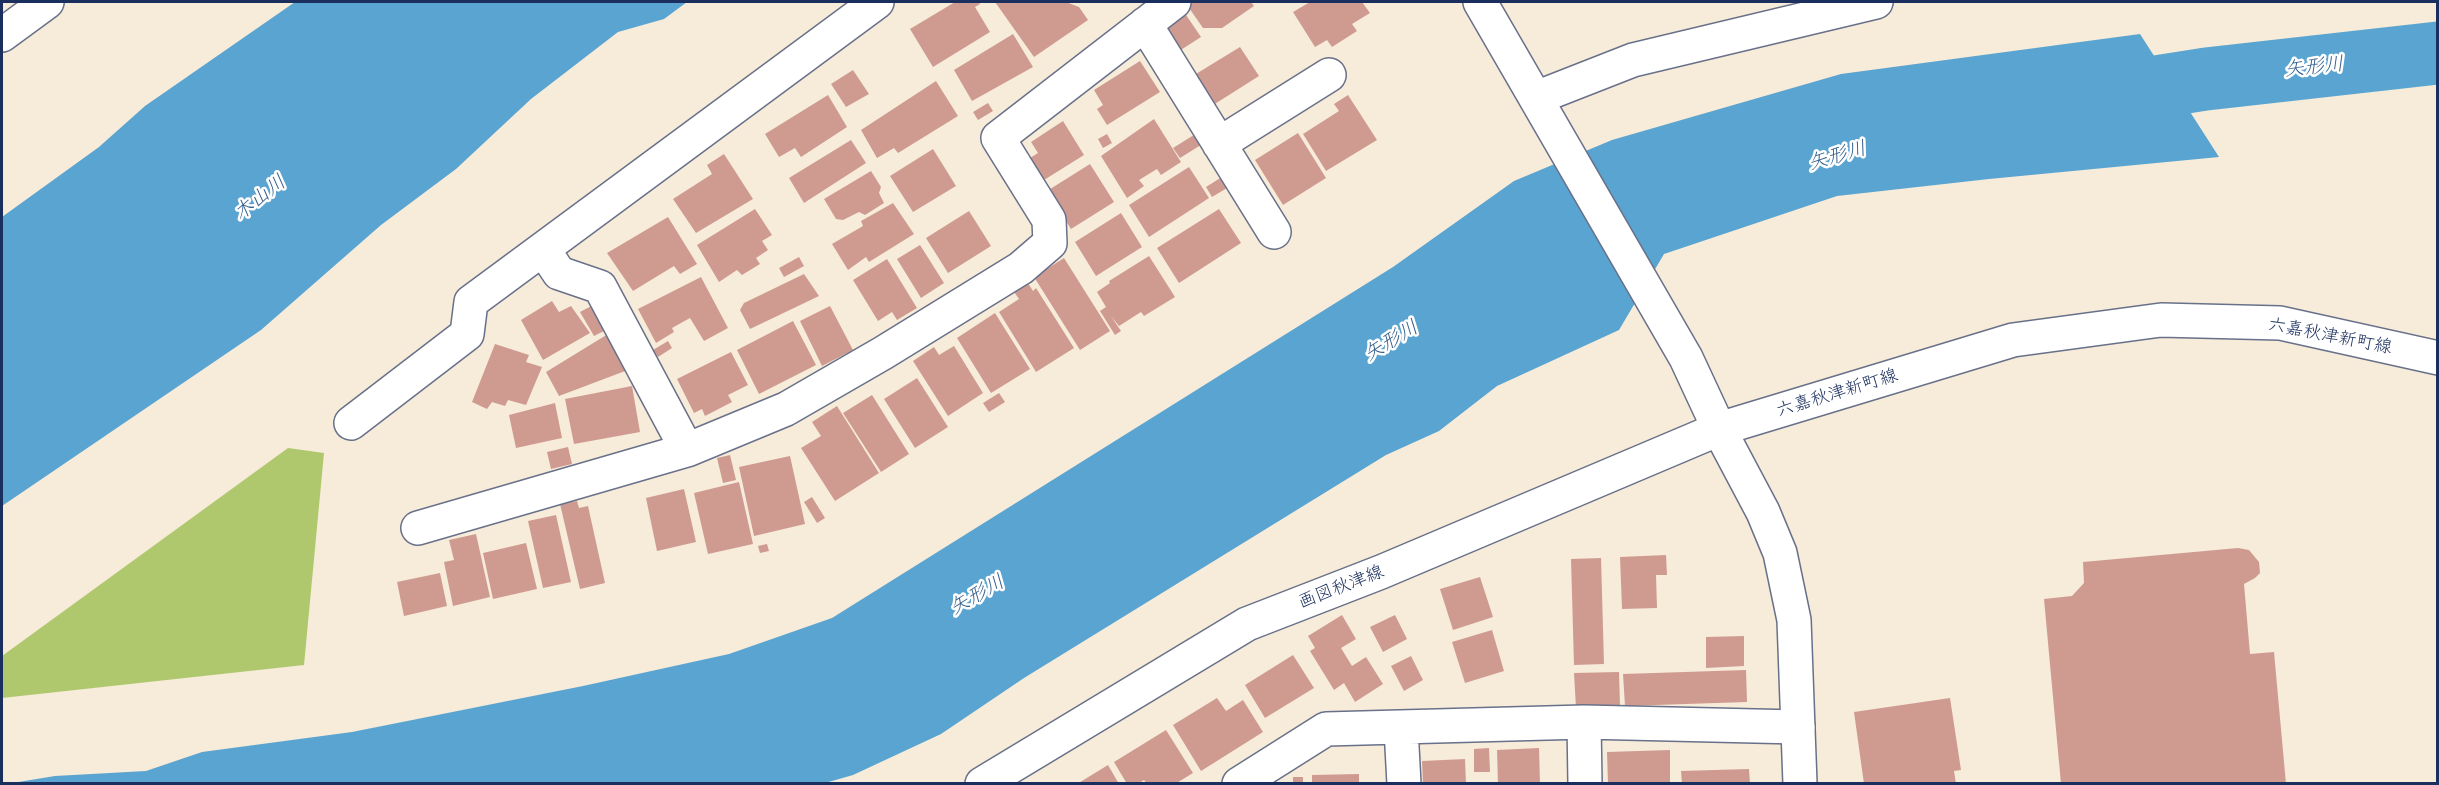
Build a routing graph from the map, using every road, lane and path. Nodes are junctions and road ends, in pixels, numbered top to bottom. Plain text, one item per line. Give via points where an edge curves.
1 (47, 2) edge
2 (877, 2) edge
3 (1174, 2) edge
4 (1480, 2) edge
5 (1876, 2) edge
6 (1145, 24) junction
7 (2, 35) edge
8 (1329, 75) dead end
9 (1536, 98) junction
10 (1219, 144) junction
11 (1274, 232) dead end
12 (543, 249) junction
13 (2438, 358) edge
14 (351, 423) dead end
15 (1719, 429) junction
16 (687, 450) junction
17 (418, 528) dead end
18 (1584, 722) junction
19 (1798, 727) junction
20 (1401, 728) junction
21 (982, 783) edge
22 (1239, 783) edge
23 (1404, 783) edge
24 (1585, 783) edge
25 (1800, 783) edge

1 - 7 street
2 - 12 street
3 - 6 street
4 - 9 street
5 - 9 street via 1633,60
6 - 10 street
6 - 16 street via 998,138 1049,220 1050,243 1021,268 786,409
8 - 10 street
9 - 15 street via 1686,358
10 - 11 street
12 - 14 street via 471,302 467,334
12 - 16 street via 559,273 600,287
13 - 15 street, 六嘉秋津新町線 via 2280,322 2161,320 2013,340
15 - 19 street via 1780,553 1794,620
15 - 21 street, 画図秋津線 via 1382,572 1247,624
16 - 17 street
18 - 19 street
18 - 20 street
18 - 24 street
19 - 25 street
20 - 22 street via 1326,729
20 - 23 street

